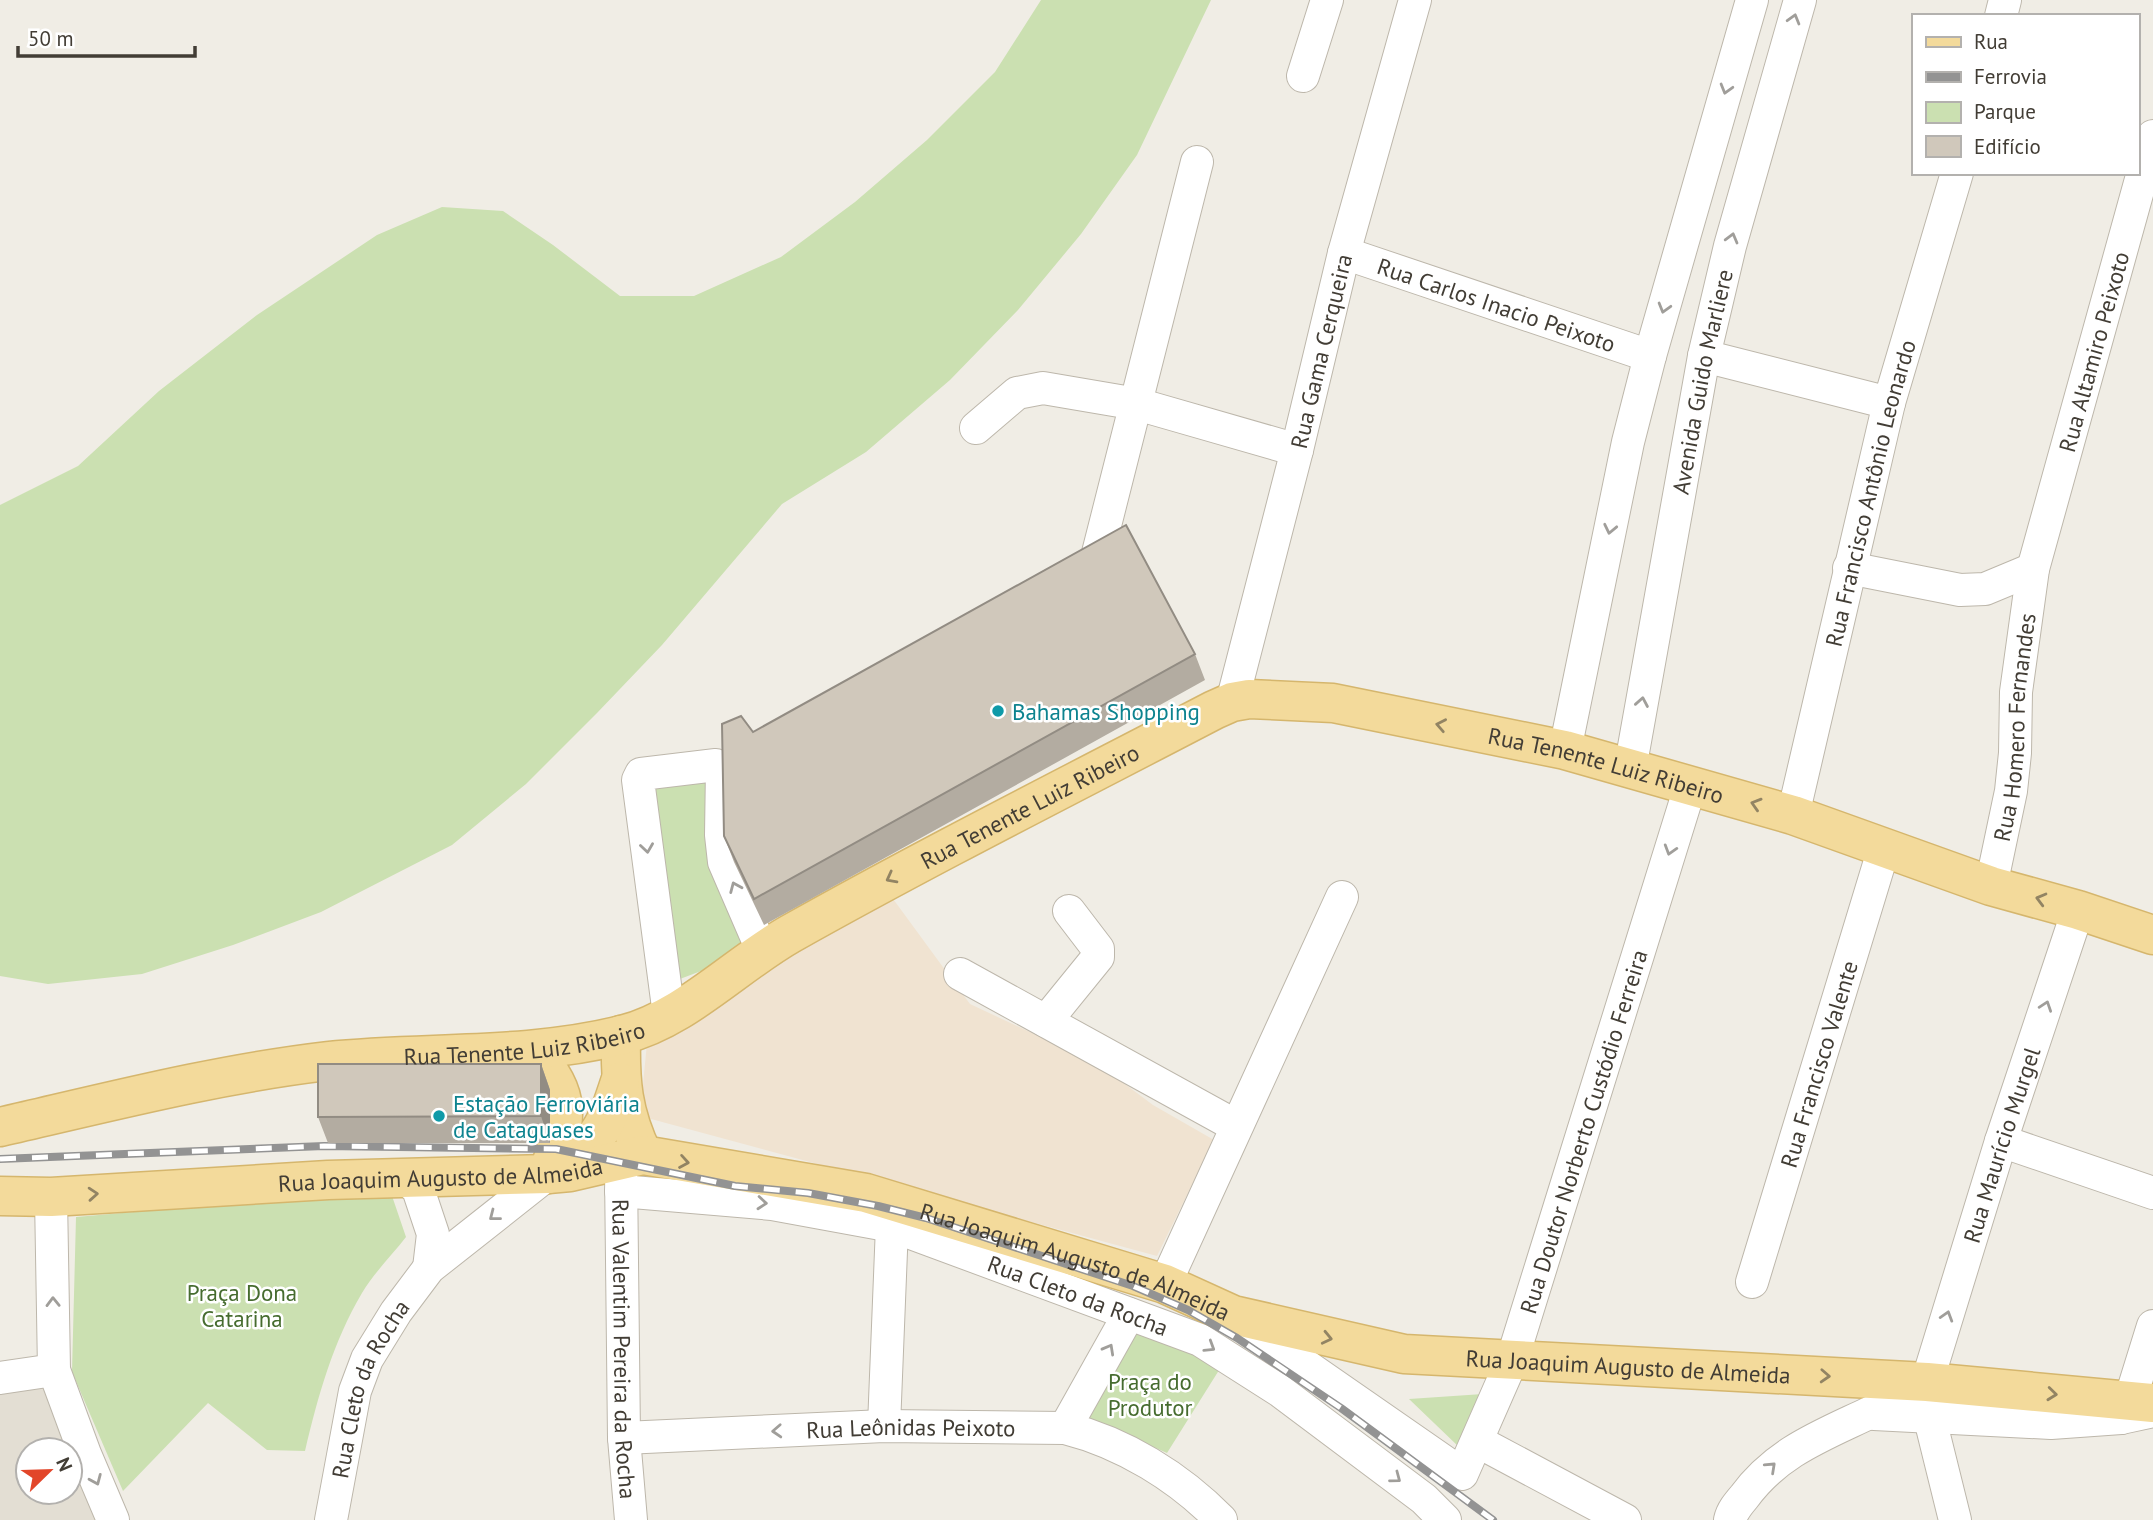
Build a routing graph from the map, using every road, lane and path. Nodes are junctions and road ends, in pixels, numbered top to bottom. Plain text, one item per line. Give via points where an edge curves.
1 (1327, 0) edge
2 (1752, 0) edge
3 (1800, 0) edge
4 (1409, 2) edge
5 (1303, 76) dead end
6 (2153, 136) edge
7 (1197, 162) dead end
8 (1956, 175) edge
9 (1344, 253) junction
10 (1650, 356) junction
11 (1704, 356) junction
12 (1889, 403) junction
13 (1137, 404) junction
14 (976, 428) dead end
15 (1297, 450) junction
16 (1098, 553) edge
17 (1849, 568) junction
18 (2033, 569) junction
19 (1232, 702) junction
20 (1564, 750) junction
21 (1630, 769) junction
22 (1690, 784) junction
23 (1793, 815) junction
24 (1884, 848) junction
25 (1991, 886) junction
26 (1342, 897) dead end
27 (2078, 910) junction
28 (1069, 911) dead end
29 (2153, 935) edge
30 (762, 950) junction
31 (960, 974) dead end
32 (669, 1015) junction
33 (1046, 1021) junction
34 (621, 1035) junction
35 (533, 1051) junction
36 (620, 1082) junction
37 (1237, 1126) junction
38 (0, 1127) edge
39 (2001, 1140) junction
40 (626, 1171) junction
41 (548, 1174) junction
42 (406, 1179) junction
43 (2153, 1193) edge
44 (0, 1196) edge
45 (51, 1197) junction
46 (892, 1226) junction
47 (429, 1268) junction
48 (1752, 1282) dead end
49 (1165, 1283) junction
50 (1129, 1314) junction
51 (1233, 1315) junction
52 (2153, 1326) edge
53 (1513, 1360) junction
54 (54, 1370) junction
55 (0, 1378) edge
56 (1928, 1398) junction
57 (2139, 1408) edge
58 (884, 1426) junction
59 (1065, 1428) junction
60 (624, 1438) junction
61 (1477, 1441) junction
62 (1733, 1518) edge
63 (1442, 1519) edge
64 (113, 1520) edge
65 (331, 1520) edge
66 (631, 1520) edge
67 (1221, 1520) edge
68 (1625, 1520) edge
69 (1955, 1520) edge

1 - 5 street
2 -> 10 street, Avenida Guido Marliere
11 -> 3 street, Avenida Guido Marliere via 1730,246
4 - 9 street, Rua Gama Cerqueira
6 - 18 street, Rua Altamiro Peixoto
7 - 13 street
8 - 12 street, Rua Francisco Antônio Leonardo
9 - 10 street, Rua Carlos Inacio Peixoto
9 - 15 street, Rua Gama Cerqueira
10 -> 20 street, Avenida Guido Marliere
11 - 12 street
21 -> 11 street, Avenida Guido Marliere
12 - 17 street, Rua Francisco Antônio Leonardo
13 - 14 street via 1031,389 1017,393
13 - 15 street
13 - 16 street
15 - 19 street, Rua Gama Cerqueira
17 - 18 street via 1960,590 1985,589
17 - 23 street, Rua Francisco Antônio Leonardo
18 - 25 street, Rua Homero Fernandes via 2016,692 2011,791
20 -> 19 main road, Rua Tenente Luiz Ribeiro via 1333,703
19 -> 30 main road, Rua Tenente Luiz Ribeiro via 881,883
20 - 21 main road, Rua Tenente Luiz Ribeiro
21 - 22 main road, Rua Tenente Luiz Ribeiro
23 -> 22 main road, Rua Tenente Luiz Ribeiro
22 -> 53 street, Rua Doutor Norberto Custódio Ferreira
23 - 24 main road, Rua Tenente Luiz Ribeiro
24 - 25 main road, Rua Tenente Luiz Ribeiro
24 - 48 street, Rua Francisco Valente
27 -> 25 main road, Rua Tenente Luiz Ribeiro
26 - 37 street
27 - 29 main road, Rua Tenente Luiz Ribeiro
39 -> 27 street, Rua Maurício Murgel
28 - 33 street via 1098,949 1098,957
30 - 32 main road, Rua Tenente Luiz Ribeiro
30 -> 32 street via 724,862 722,768 641,774 638,780
31 - 33 street
32 - 34 main road, Rua Tenente Luiz Ribeiro
33 - 37 street
34 - 35 main road, Rua Tenente Luiz Ribeiro
34 - 36 main road
35 - 38 main road, Rua Tenente Luiz Ribeiro via 330,1061 186,1084
35 - 41 main road via 553,1074 564,1100 563,1123
36 - 40 main road via 635,1138
36 - 41 main road via 608,1121 593,1142
37 - 49 street
39 - 43 street
56 -> 39 street, Rua Maurício Murgel
40 - 41 main road, Rua Joaquim Augusto de Almeida
40 -> 46 street, Rua Cleto da Rocha
40 -> 49 main road, Rua Joaquim Augusto de Almeida via 866,1193
40 - 60 street, Rua Valentim Pereira da Rocha
41 - 42 main road, Rua Joaquim Augusto de Almeida
41 -> 47 street, Rua Cleto da Rocha
45 -> 42 main road, Rua Joaquim Augusto de Almeida via 231,1184
42 - 47 street via 418,1189 433,1234
44 - 45 main road, Rua Joaquim Augusto de Almeida
54 -> 45 street
46 - 50 street, Rua Cleto da Rocha
46 - 58 street
47 - 65 street, Rua Cleto da Rocha via 367,1359 355,1391
49 - 51 main road, Rua Joaquim Augusto de Almeida
59 -> 50 street
50 -> 63 street, Rua Cleto da Rocha via 1200,1340 1280,1391 1424,1499
51 -> 53 main road, Rua Joaquim Augusto de Almeida via 1404,1354
51 - 61 street, Rua Doutor Norberto Custódio Ferreira via 1462,1474
52 - 57 street
53 -> 56 main road, Rua Joaquim Augusto de Almeida
53 - 61 street, Rua Doutor Norberto Custódio Ferreira
54 - 55 street
54 -> 64 street
56 -> 57 main road, Rua Joaquim Augusto de Almeida
62 -> 56 street via 1754,1483 1778,1460 1830,1429
56 - 69 street
58 - 59 street, Rua Leônidas Peixoto
58 -> 60 street, Rua Leônidas Peixoto
59 - 67 street, Rua Leônidas Peixoto via 1123,1450 1166,1474
60 - 66 street, Rua Valentim Pereira da Rocha
61 - 68 street

